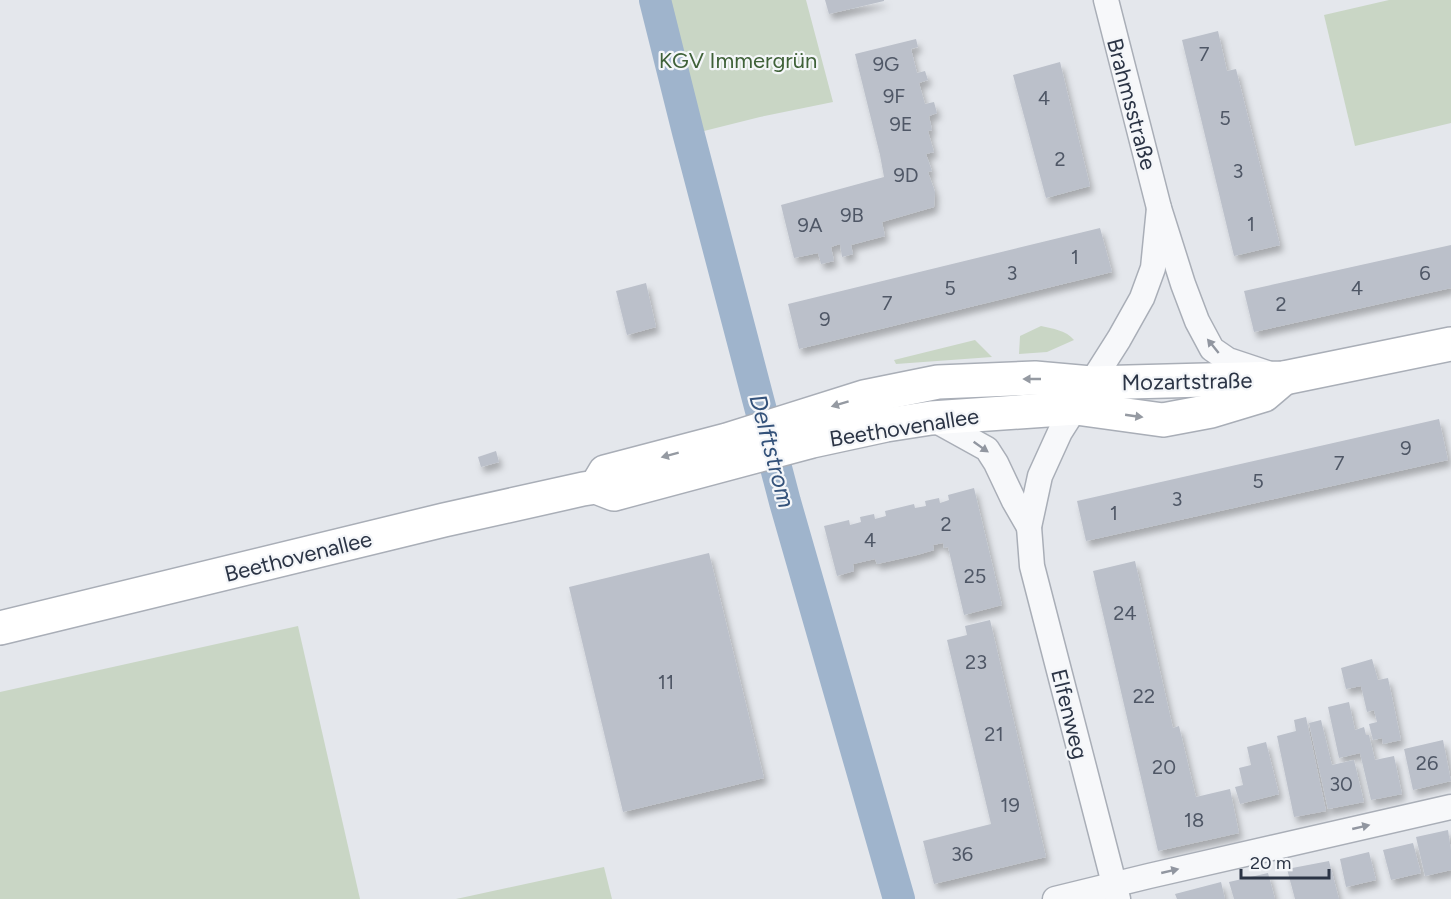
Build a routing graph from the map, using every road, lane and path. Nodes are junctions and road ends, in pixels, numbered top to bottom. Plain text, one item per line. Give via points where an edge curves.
1 (1106, 0) edge
2 (1159, 208) junction
3 (1451, 344) edge
4 (1284, 378) junction
5 (1083, 395) junction
6 (931, 418) junction
7 (799, 431) junction
8 (1029, 527) junction
9 (0, 628) edge
10 (1451, 807) edge
11 (1116, 892) edge
12 (1055, 899) edge

1 - 2 street, Brahmsstraße
4 -> 2 street, Brahmsstraße via 1228,360 1212,349 1183,284
2 - 5 street, Brahmsstraße via 1153,268 1142,298
3 - 4 street, Mozartstraße
4 - 5 street, Mozartstraße via 1264,395 1163,420
5 - 6 street, Beethovenallee
5 -> 7 street, Beethovenallee via 1035,378 938,382 864,397
5 - 8 street, Elfenweg via 1040,476
6 - 7 street, Beethovenallee via 864,429
6 -> 8 street, Elfenweg via 987,449
7 - 9 street, Beethovenallee via 614,494 596,487 444,520
8 - 11 street, Elfenweg via 1032,566
11 -> 10 street via 1149,876
11 - 12 street

